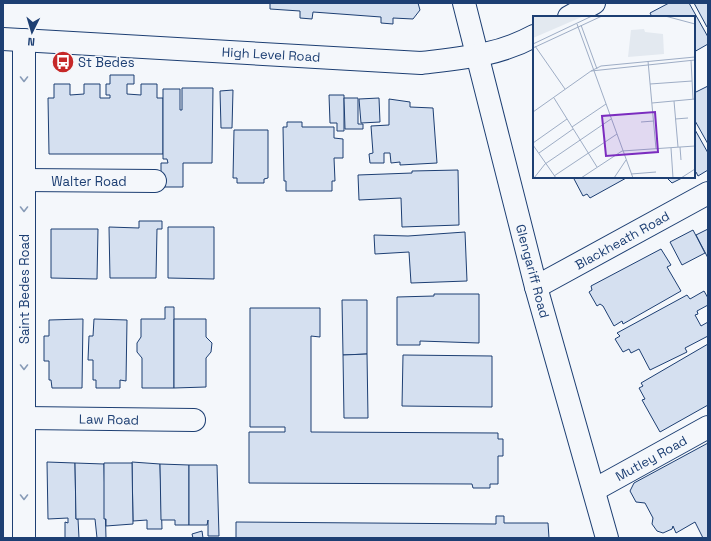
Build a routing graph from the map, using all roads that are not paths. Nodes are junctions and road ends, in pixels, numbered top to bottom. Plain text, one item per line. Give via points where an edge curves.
1 (464, 3) edge
2 (594, 3) edge
3 (570, 16) edge
4 (533, 37) edge
5 (3, 39) edge
6 (24, 40) junction
7 (478, 56) junction
8 (24, 180) junction
9 (155, 181) dead end
10 (708, 193) edge
11 (536, 287) junction
12 (24, 418) junction
13 (194, 420) dead end
14 (708, 427) edge
15 (594, 490) junction
16 (24, 538) edge
17 (607, 538) edge

1 - 7 street, Glengariff Road
2 - 3 street
4 - 7 street, High Level Road via 515,46
5 - 6 street, High Level Road
6 - 7 street, High Level Road via 421,63
6 -> 8 street, Saint Bedes Road
7 - 11 street, Glengariff Road
8 - 9 street, Walter Road
8 -> 12 street, Saint Bedes Road
10 - 11 street, Blackheath Road
11 - 15 street, Glengariff Road
12 - 13 street, Law Road
12 -> 16 street, Saint Bedes Road
14 - 15 street, Mutley Road
15 - 17 street, Glengariff Road

